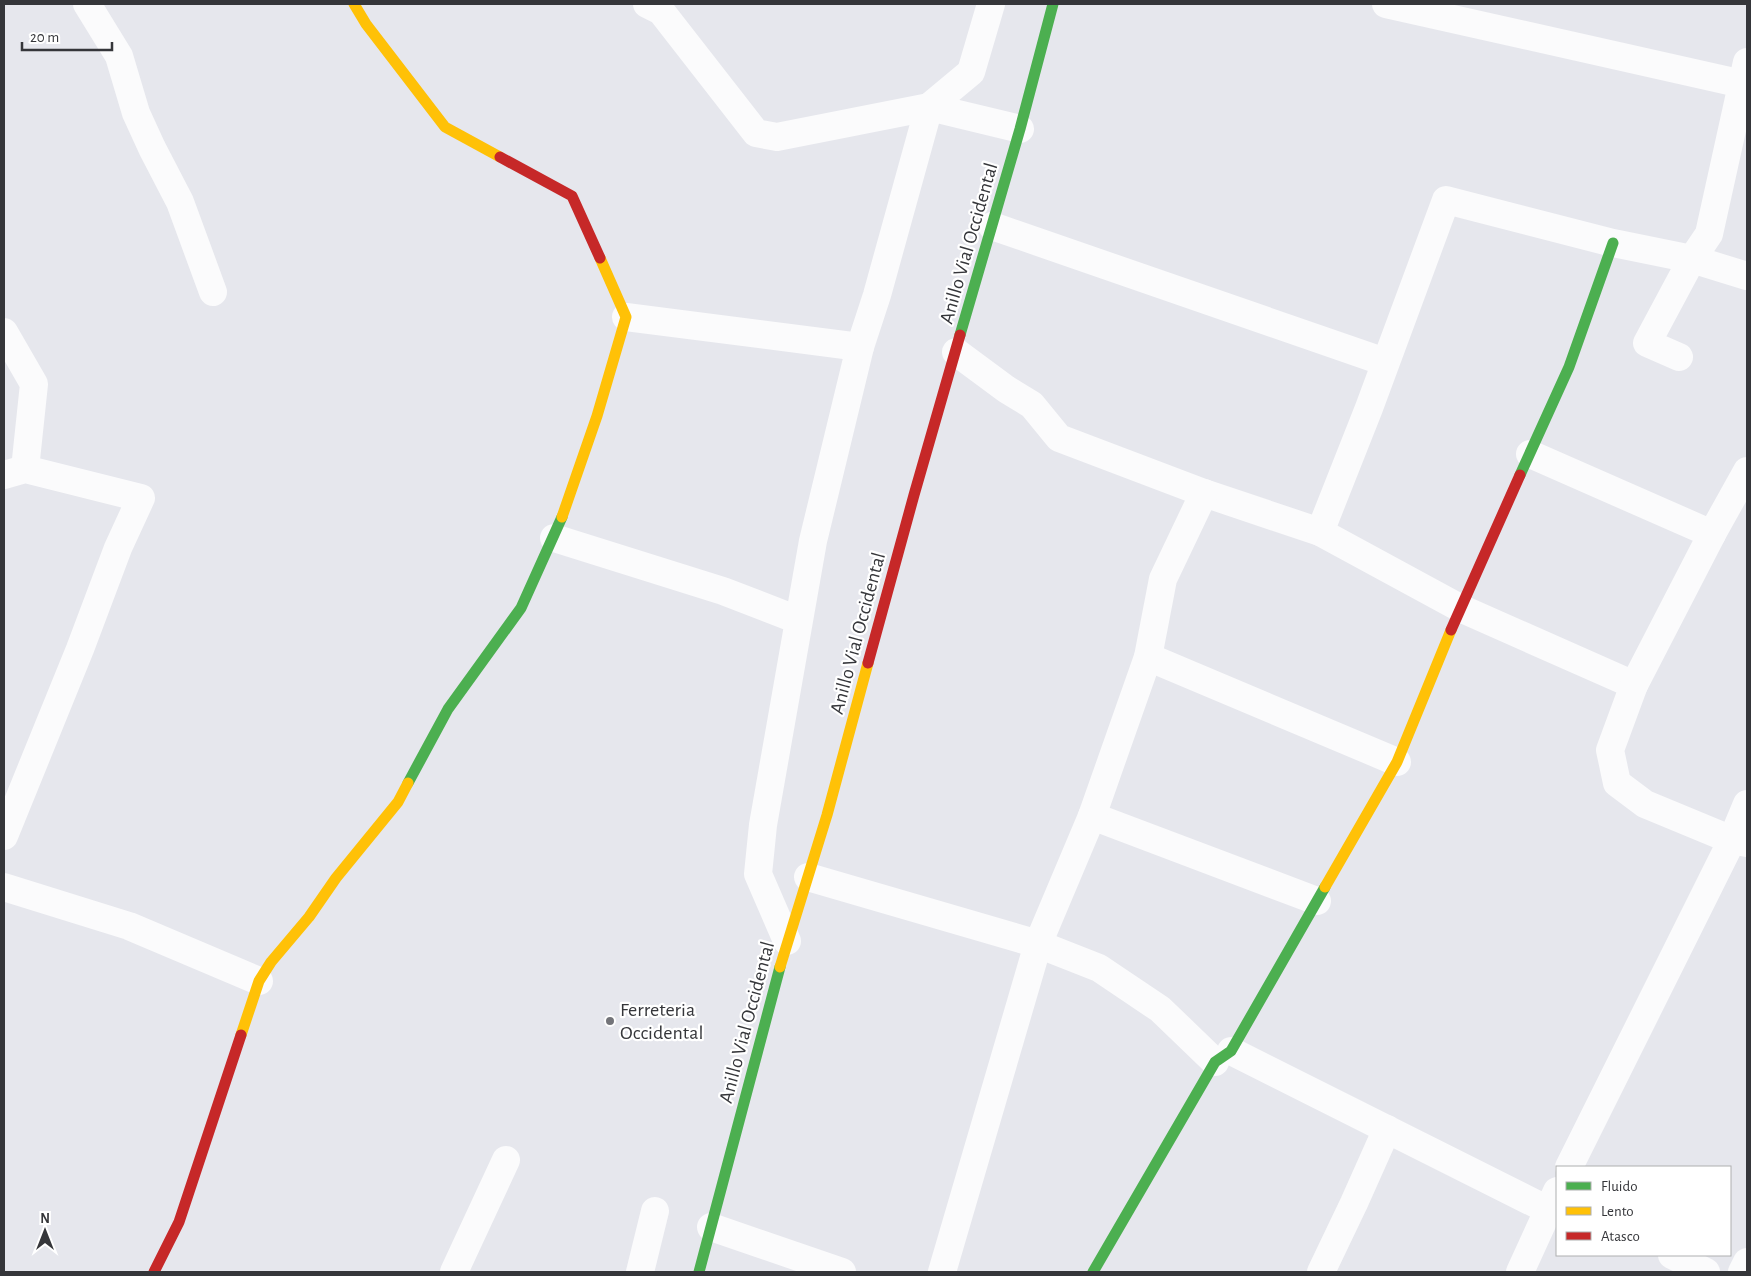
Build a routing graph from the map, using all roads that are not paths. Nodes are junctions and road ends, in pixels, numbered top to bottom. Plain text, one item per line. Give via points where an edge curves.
1 (87, 4) edge
2 (354, 4) edge
3 (647, 4) edge
4 (991, 4) edge
5 (1053, 4) edge
6 (1386, 4) edge
7 (1746, 77) edge
8 (929, 107) junction
9 (1020, 128) junction
10 (992, 226) junction
11 (1613, 243) junction
12 (1692, 259) junction
13 (1747, 276) edge
14 (212, 292) dead end
15 (626, 317) junction
16 (4, 332) edge
17 (860, 348) junction
18 (956, 352) junction
19 (1680, 357) dead end
20 (1385, 362) junction
21 (1530, 454) junction
22 (1747, 471) edge
23 (14, 472) edge
24 (1204, 493) junction
25 (1320, 532) junction
26 (1712, 534) junction
27 (554, 538) junction
28 (1460, 608) junction
29 (798, 620) junction
30 (1148, 657) junction
31 (1634, 685) junction
32 (1396, 762) junction
33 (1747, 804) edge
34 (1092, 816) junction
35 (4, 836) edge
36 (1740, 842) edge
37 (808, 877) junction
38 (4, 887) edge
39 (1317, 901) junction
40 (787, 942) junction
41 (1038, 944) junction
42 (259, 981) junction
43 (1223, 1056) junction
44 (1387, 1129) junction
45 (506, 1160) dead end
46 (1570, 1166) edge
47 (1555, 1198) edge
48 (655, 1211) dead end
49 (711, 1227) junction
50 (1674, 1256) edge
51 (1747, 1262) edge
52 (154, 1272) edge
53 (454, 1272) edge
54 (640, 1272) edge
55 (699, 1272) edge
56 (842, 1272) edge
57 (942, 1272) edge
58 (1093, 1272) edge
59 (1321, 1272) edge
60 (1520, 1272) edge
61 (1706, 1272) edge
62 (1742, 1272) edge

1 - 14 street via 119,56 136,113 180,202
2 - 15 main road via 445,127 572,196
3 - 8 street via 661,11 756,132 778,138
4 - 8 street via 971,72
5 - 9 main road, Anillo Vial Occidental
6 - 7 street
7 - 12 street via 1709,234
8 - 9 street
8 - 17 street
9 - 10 main road, Anillo Vial Occidental
10 - 18 main road, Anillo Vial Occidental
10 - 20 street
11 - 12 street
11 - 20 street via 1446,200
11 - 21 main road via 1569,367
12 - 13 street
12 - 19 street via 1647,344
15 - 17 street
15 - 27 main road via 598,416
16 - 23 street via 34,384
17 - 29 street via 813,542
18 - 24 street via 1032,405 1059,438
18 - 37 main road, Anillo Vial Occidental
20 - 25 street
21 - 26 street
21 - 28 main road
22 - 26 street
23 - 35 street via 142,498 118,548
24 - 25 street
24 - 30 street via 1163,579
25 - 28 street
26 - 31 street
27 - 29 street via 723,591
27 - 42 main road via 521,608 448,708 398,802
28 - 31 street
28 - 32 main road
29 - 40 street via 762,825 758,874
30 - 32 street
30 - 34 street
31 - 36 street via 1610,750 1617,783 1645,804
32 - 39 main road
33 - 36 street
34 - 39 street
34 - 41 street
36 - 46 street
37 - 40 main road, Anillo Vial Occidental
37 - 41 street
38 - 42 street via 128,926
39 - 43 main road
40 - 49 main road, Anillo Vial Occidental
41 - 43 street via 1099,968
41 - 57 street
42 - 52 main road via 179,1222
43 - 44 street
43 - 58 main road
44 - 47 street
44 - 59 street
45 - 53 street
47 - 60 street
48 - 54 street
49 - 55 main road, Anillo Vial Occidental
49 - 56 street
50 - 61 street
51 - 62 street

